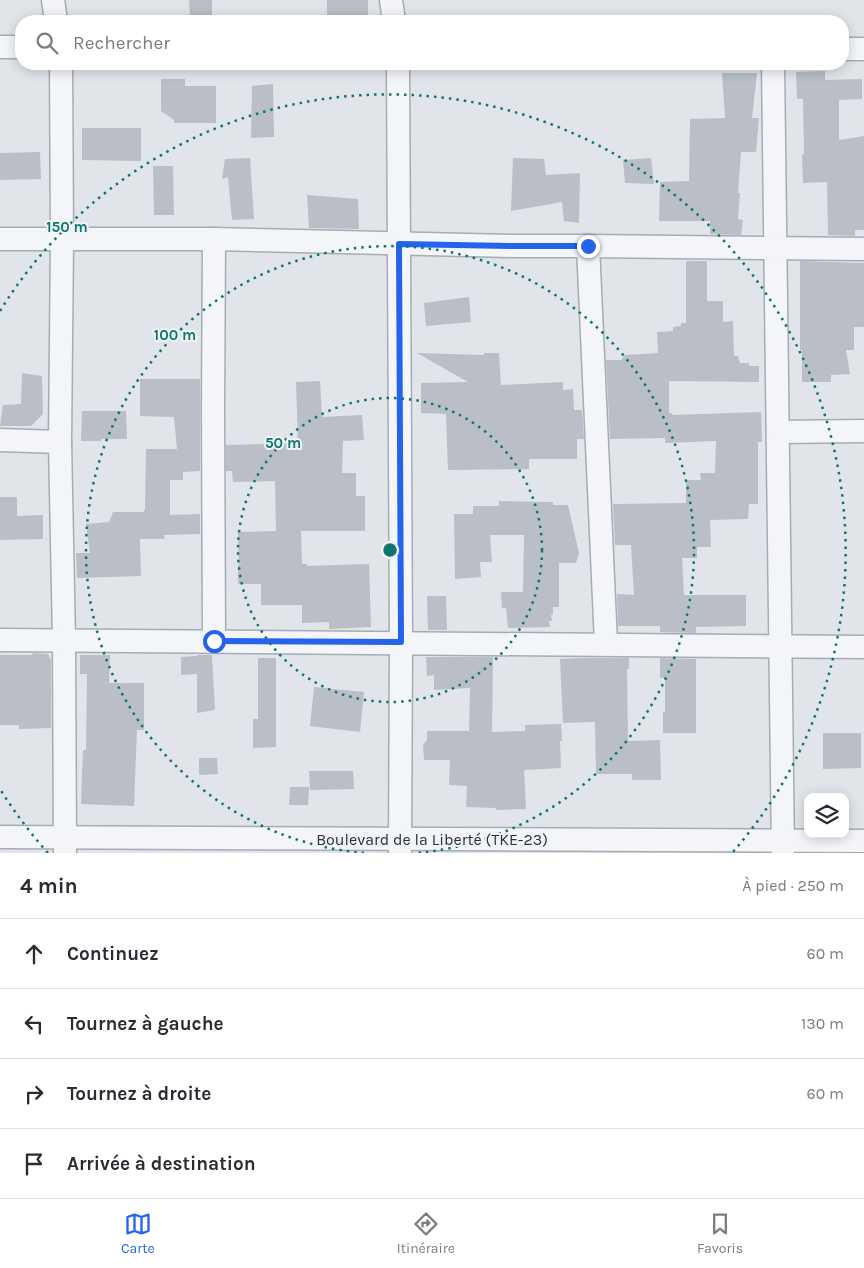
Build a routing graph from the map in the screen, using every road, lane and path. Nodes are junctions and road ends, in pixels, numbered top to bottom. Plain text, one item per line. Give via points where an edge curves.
1 (53, 0) edge
2 (391, 0) edge
3 (55, 15) edge
4 (393, 15) edge
5 (0, 47) edge
6 (15, 47) edge
7 (849, 49) edge
8 (864, 49) edge
9 (61, 70) edge
10 (398, 70) edge
11 (773, 70) edge
12 (0, 239) edge
13 (62, 239) junction
14 (214, 239) junction
15 (399, 244) junction
16 (588, 246) junction
17 (776, 248) junction
18 (864, 249) edge
19 (864, 431) edge
20 (778, 432) junction
21 (0, 440) edge
22 (60, 442) junction
23 (0, 640) edge
24 (64, 640) junction
25 (214, 641) junction
26 (401, 642) junction
27 (606, 644) junction
28 (864, 646) edge
29 (781, 647) junction
30 (0, 837) edge
31 (864, 841) edge
32 (65, 845) edge
33 (232, 845) edge
34 (400, 846) edge
35 (783, 847) edge

1 - 3 street
2 - 4 street
5 - 6 street
7 - 8 street
9 - 13 street
10 - 15 street
11 - 17 street
12 - 13 street
13 - 14 street
13 - 22 street
14 - 15 street
14 - 25 street
15 - 16 street
15 - 26 street
16 - 17 street
16 - 27 street
17 - 18 street
17 - 20 street
19 - 20 street
20 - 29 street
21 - 22 street
22 - 24 street
23 - 24 street
24 - 25 street
24 - 32 street
25 - 26 street
26 - 27 street
26 - 34 street
27 - 29 street
28 - 29 street
29 - 35 street
30 - 32 street, Boulevard de la Liberté (TKE-23)
31 - 35 street, Boulevard de la Liberté (TKE-23)
32 - 33 street, Boulevard de la Liberté (TKE-23)
33 - 34 street, Boulevard de la Liberté (TKE-23)
34 - 35 street, Boulevard de la Liberté (TKE-23)

